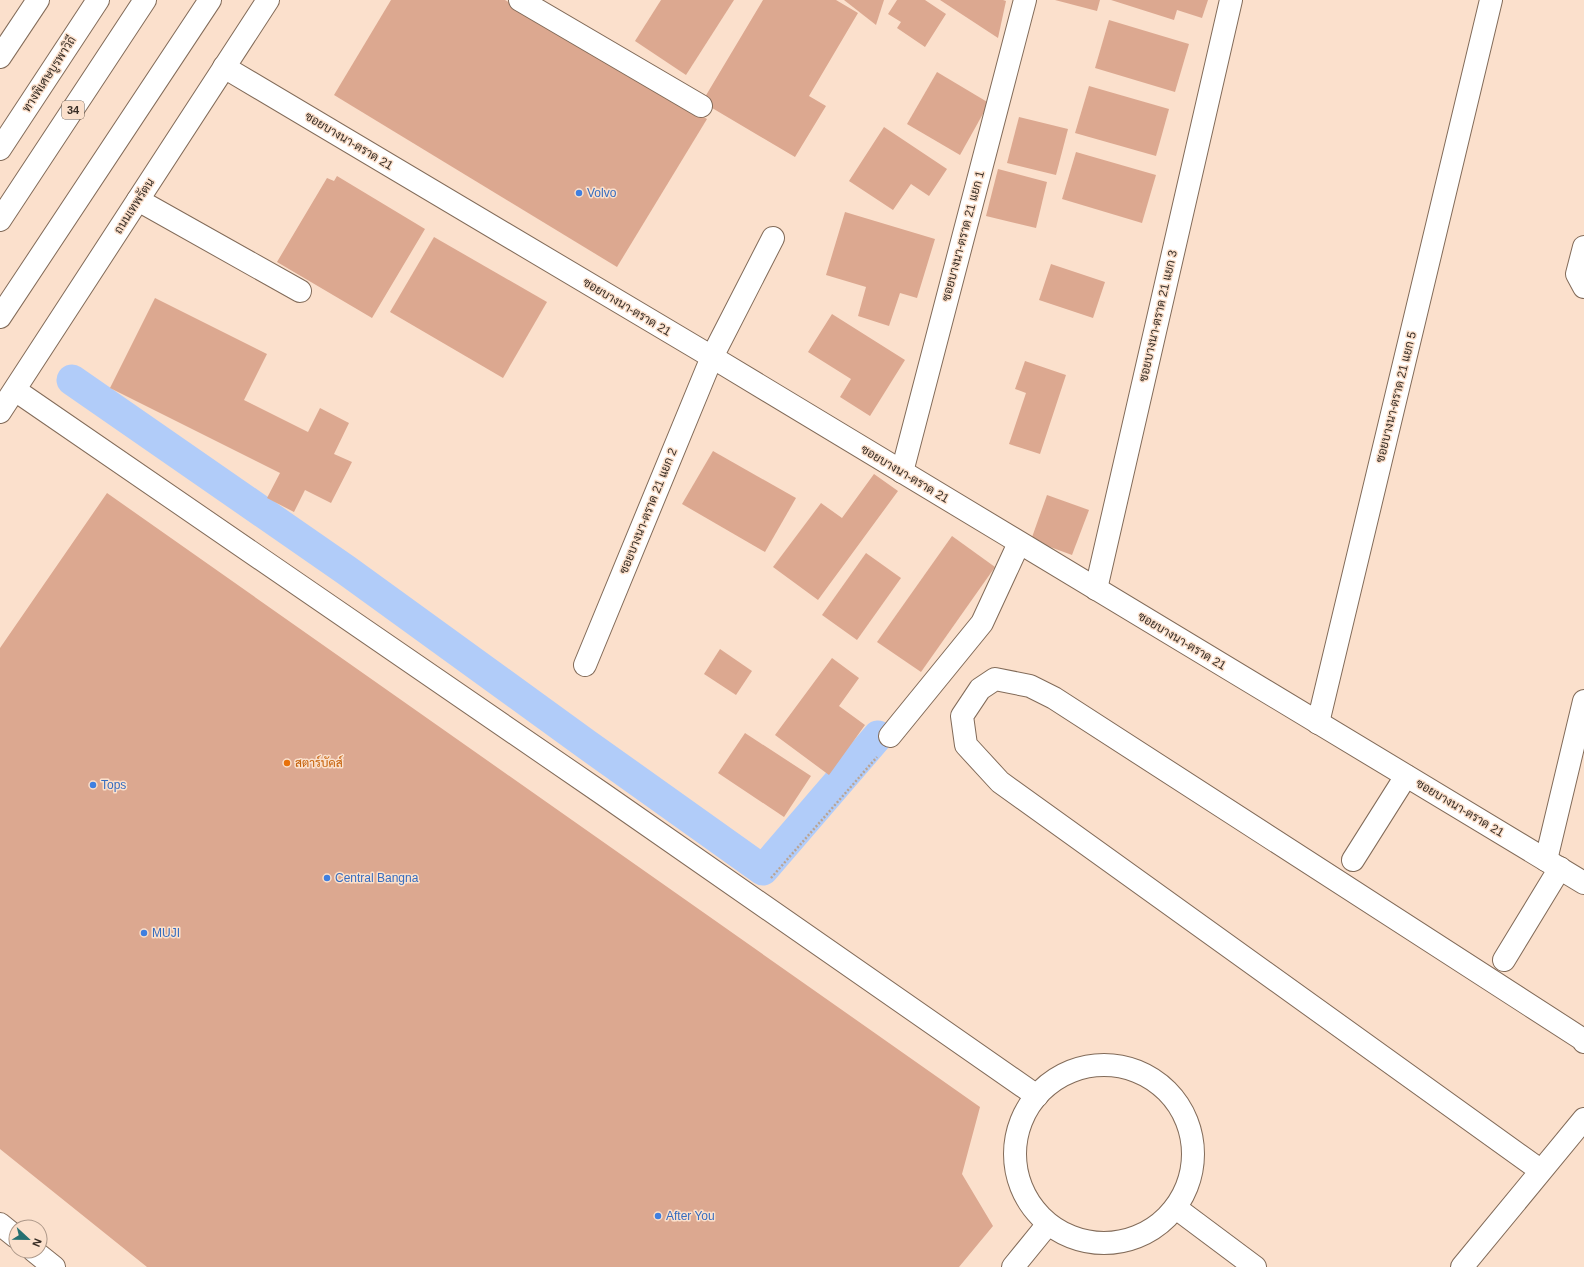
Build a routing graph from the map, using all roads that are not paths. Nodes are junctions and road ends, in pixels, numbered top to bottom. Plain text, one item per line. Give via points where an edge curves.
1 (38, 0) edge
2 (98, 0) edge
3 (145, 0) edge
4 (210, 0) edge
5 (268, 0) edge
6 (520, 0) edge
7 (1025, 0) edge
8 (1231, 0) edge
9 (1491, 0) edge
10 (0, 58) edge
11 (224, 67) junction
12 (701, 106) dead end
13 (0, 149) edge
14 (138, 200) junction
15 (0, 220) edge
16 (773, 238) dead end
17 (1584, 247) edge
18 (1584, 287) edge
19 (300, 291) dead end
20 (0, 317) edge
21 (712, 357) junction
22 (15, 390) junction
23 (0, 412) edge
24 (902, 472) junction
25 (1019, 543) junction
26 (1096, 589) junction
27 (585, 665) dead end
28 (1584, 701) edge
29 (1318, 723) junction
30 (890, 736) dead end
31 (1406, 776) junction
32 (1353, 860) dead end
33 (1553, 864) junction
34 (1584, 883) edge
35 (1504, 960) dead end
36 (1584, 1042) edge
37 (1037, 1096) junction
38 (1584, 1119) edge
39 (1540, 1170) junction
40 (1176, 1208) junction
41 (0, 1224) edge
42 (1048, 1224) junction
43 (8, 1230) edge
44 (44, 1259) edge
45 (54, 1267) edge
46 (1013, 1267) edge
47 (1255, 1267) edge
48 (1462, 1267) edge

1 - 10 main road
2 - 13 main road, ทางพิเศษบูรพาวิถี
3 - 15 main road, 34
4 - 20 main road
5 - 11 main road, ถนนเทพรัตน
6 - 12 main road
7 - 24 main road, ซอยบางนา-ตราด 21 แยก 1
8 - 26 main road, ซอยบางนา-ตราด 21 แยก 3
9 - 29 main road, ซอยบางนา-ตราด 21 แยก 5
11 - 14 main road, ถนนเทพรัตน
11 - 21 main road, ซอยบางนา-ตราด 21
14 - 19 main road
14 - 22 main road, ถนนเทพรัตน
16 - 21 main road, ซอยบางนา-ตราด 21 แยก 2
17 - 18 main road via 1577,274
21 - 24 main road, ซอยบางนา-ตราด 21
21 - 27 main road, ซอยบางนา-ตราด 21 แยก 2
22 - 23 main road, ถนนเทพรัตน
22 - 37 main road via 610,798
24 - 25 main road, ซอยบางนา-ตราด 21
25 - 26 main road, ซอยบางนา-ตราด 21
25 - 30 main road via 982,623
26 - 29 main road, ซอยบางนา-ตราด 21
28 - 33 main road
29 - 31 main road, ซอยบางนา-ตราด 21
31 - 32 main road
31 - 33 main road, ซอยบางนา-ตราด 21
33 - 34 main road, ซอยบางนา-ตราด 21
33 - 35 main road
36 - 39 main road via 1054,698 1030,686 995,679 980,689 962,716 966,745 1000,782
37 - 40 main road via 1060,1076 1088,1066 1119,1066 1147,1076 1172,1094 1187,1121 1193,1150 1189,1181
37 - 42 main road via 1022,1120 1015,1148 1017,1177 1029,1203
38 - 39 main road
39 - 48 main road
40 - 42 main road via 1155,1228 1129,1240 1101,1244 1073,1238
40 - 47 main road
41 - 43 main road
42 - 46 main road
44 - 45 main road

